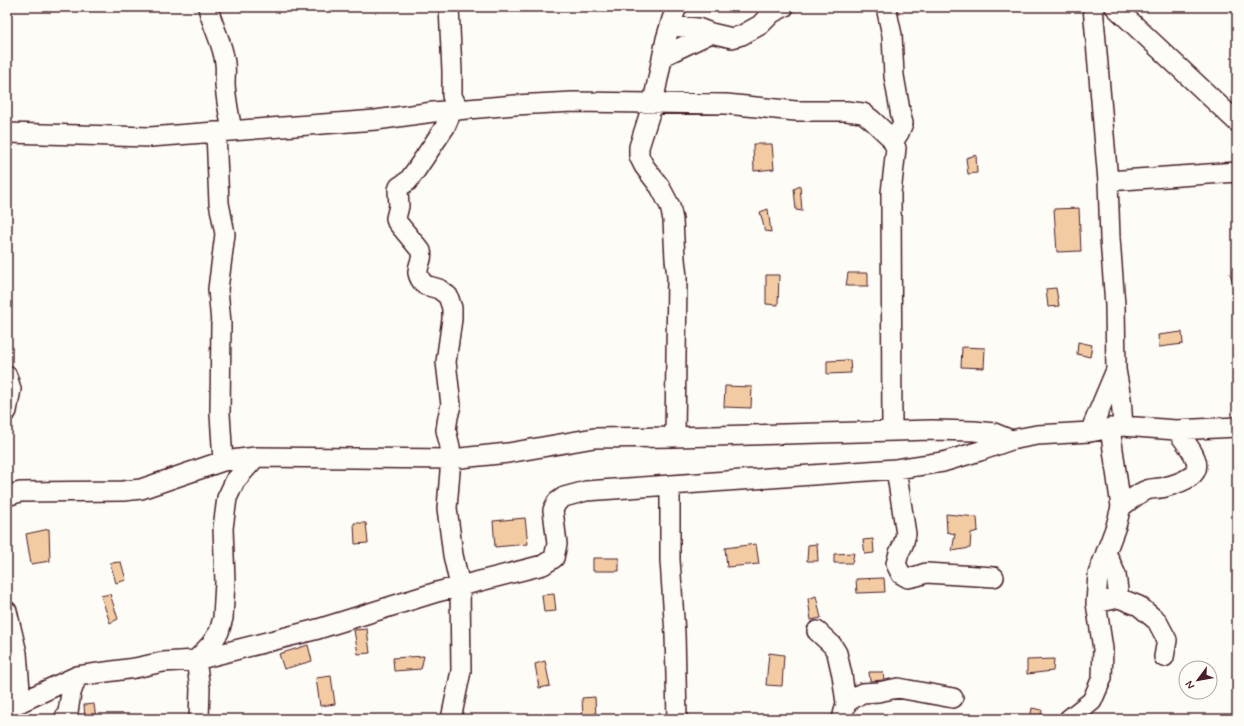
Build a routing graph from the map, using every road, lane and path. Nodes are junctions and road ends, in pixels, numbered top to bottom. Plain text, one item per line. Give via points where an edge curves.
1 (208, 7) edge
2 (449, 7) edge
3 (677, 7) edge
4 (784, 7) edge
5 (886, 7) edge
6 (1093, 7) edge
7 (1115, 7) edge
8 (670, 26) junction
9 (711, 33) junction
10 (663, 56) junction
11 (653, 103) junction
12 (454, 105) junction
13 (1237, 122) edge
14 (224, 131) junction
15 (7, 133) edge
16 (893, 142) junction
17 (1237, 172) edge
18 (1108, 181) junction
19 (1116, 370) junction
20 (7, 376) edge
21 (7, 411) edge
22 (1237, 426) edge
23 (1117, 427) junction
24 (1176, 430) junction
25 (892, 431) junction
26 (1090, 432) junction
27 (675, 437) junction
28 (1011, 440) junction
29 (256, 457) junction
30 (451, 459) junction
31 (223, 462) junction
32 (896, 469) junction
33 (670, 485) junction
34 (11, 490) edge
35 (1121, 507) junction
36 (1106, 552) junction
37 (994, 577) dead end
38 (460, 586) junction
39 (1119, 598) junction
40 (1096, 603) junction
41 (7, 611) edge
42 (817, 631) dead end
43 (1164, 657) dead end
44 (196, 660) junction
45 (77, 676) junction
46 (953, 698) dead end
47 (14, 705) edge
48 (844, 711) edge
49 (64, 719) edge
50 (199, 719) edge
51 (451, 719) edge
52 (677, 719) edge
53 (1069, 719) edge

1 - 14 street via 226,64
2 - 12 street
3 - 8 street
4 - 9 street via 772,12 760,25 742,35 732,38
5 - 16 street via 892,35 894,76 903,123
6 - 18 street
7 - 13 street
8 - 9 street via 698,28
8 - 10 street
9 - 10 street
10 - 11 street
11 - 12 street
11 - 16 street via 726,104 796,111 863,113
11 - 27 street via 639,147 639,156 667,200 673,220 677,277
12 - 14 street via 433,112 376,120
12 - 30 street via 445,127 408,181 399,187 396,218 423,255 418,274 421,280 425,285 440,289 448,296 452,308 446,362 451,405 446,430
14 - 15 street via 150,137
14 - 31 street via 219,203 225,234 218,290 221,323 220,414
16 - 25 street via 896,148 891,193
17 - 18 street
18 - 19 street
19 - 23 street via 1121,398
19 - 26 street
20 - 21 street via 11,389
22 - 24 street
23 - 24 street
23 - 26 street
23 - 35 street
24 - 35 street via 1197,460 1197,470 1192,477 1178,484 1147,490
25 - 27 street
25 - 28 street via 974,431 994,433
26 - 28 street via 1037,435
27 - 30 street via 594,438 508,453
28 - 32 street via 943,462
29 - 30 street
29 - 31 street
29 - 44 street via 235,481 227,498 223,528 223,618 219,632
30 - 38 street via 448,508 453,555
31 - 34 street via 141,489
32 - 33 street
32 - 37 street via 906,534 896,564 901,574 908,578 926,573
33 - 38 street via 586,491 564,497 556,502 553,510 557,544 554,558 543,565
33 - 52 street via 670,560
35 - 36 street
36 - 39 street via 1116,575
36 - 40 street via 1098,574
38 - 44 street via 318,628
38 - 51 street via 461,671
39 - 40 street
39 - 43 street via 1140,606 1157,621 1167,640
40 - 53 street via 1103,649 1102,678 1092,701
41 - 47 street via 17,653
42 - 48 street via 832,644 836,652 842,675
44 - 45 street via 163,662
44 - 50 street via 200,688
45 - 47 street
45 - 49 street
46 - 48 street via 898,688 862,693

